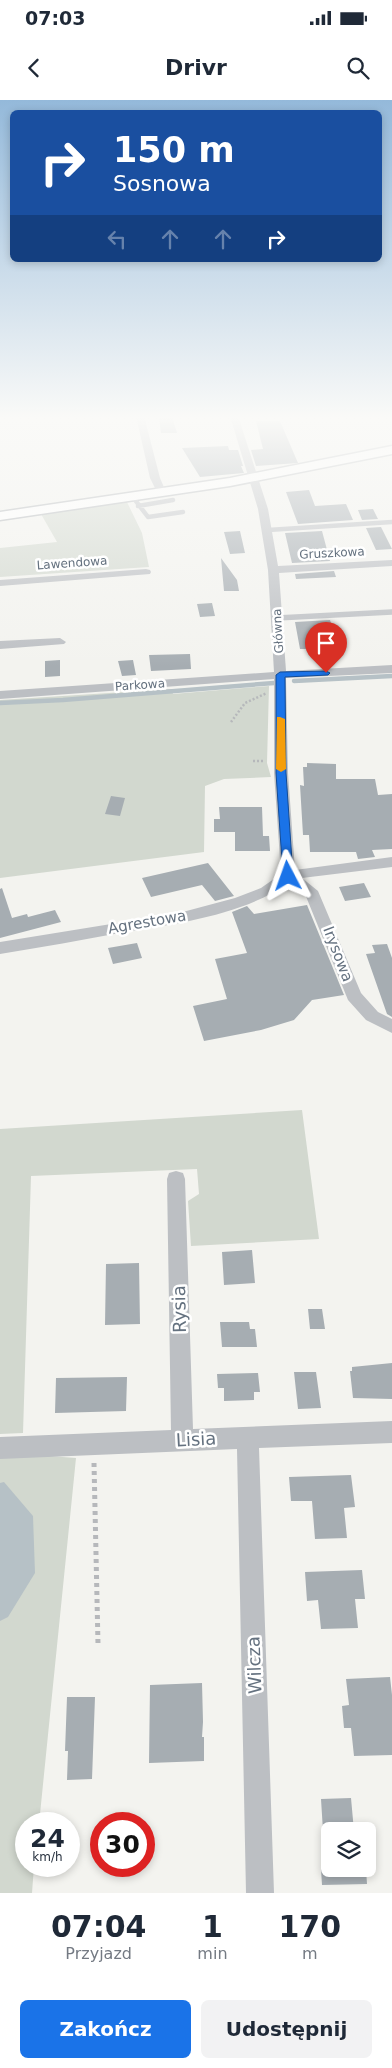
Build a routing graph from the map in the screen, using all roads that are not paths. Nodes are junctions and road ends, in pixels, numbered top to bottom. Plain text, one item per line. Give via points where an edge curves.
1 (139, 500) edge
2 (173, 500) dead end
3 (260, 500) edge
4 (135, 501) junction
5 (183, 512) dead end
6 (0, 516) edge
7 (392, 522) edge
8 (268, 530) junction
9 (392, 563) edge
10 (273, 570) junction
11 (146, 572) dead end
12 (0, 582) edge
13 (392, 612) edge
14 (277, 618) junction
15 (60, 642) dead end
16 (0, 645) edge
17 (392, 669) edge
18 (280, 675) junction
19 (0, 695) edge
20 (392, 862) edge
21 (288, 876) junction
22 (0, 948) edge
23 (392, 1027) edge
24 (176, 1179) dead end
25 (392, 1432) edge
26 (248, 1437) junction
27 (182, 1440) junction
28 (0, 1448) edge
29 (260, 1893) edge

1 - 4 street
2 - 4 lane
3 - 8 street, Główna
4 - 5 lane via 148,518
4 - 6 street
7 - 8 lane
8 - 10 street, Główna
9 - 10 street, Gruszkowa
10 - 14 street, Główna
11 - 12 street, Lawendowa
13 - 14 lane
14 - 18 street, Główna
15 - 16 street
17 - 18 street
18 - 19 street, Parkowa
18 - 21 street, Główna via 281,773
20 - 21 street
21 - 22 street, Agrestowa via 266,892 179,918
21 - 23 street, Irysowa via 311,891 354,996 372,1016
24 - 27 street, Rysia
25 - 26 street, Lisia
26 - 27 street, Lisia
26 - 29 street, Wilcza
27 - 28 street, Lisia

